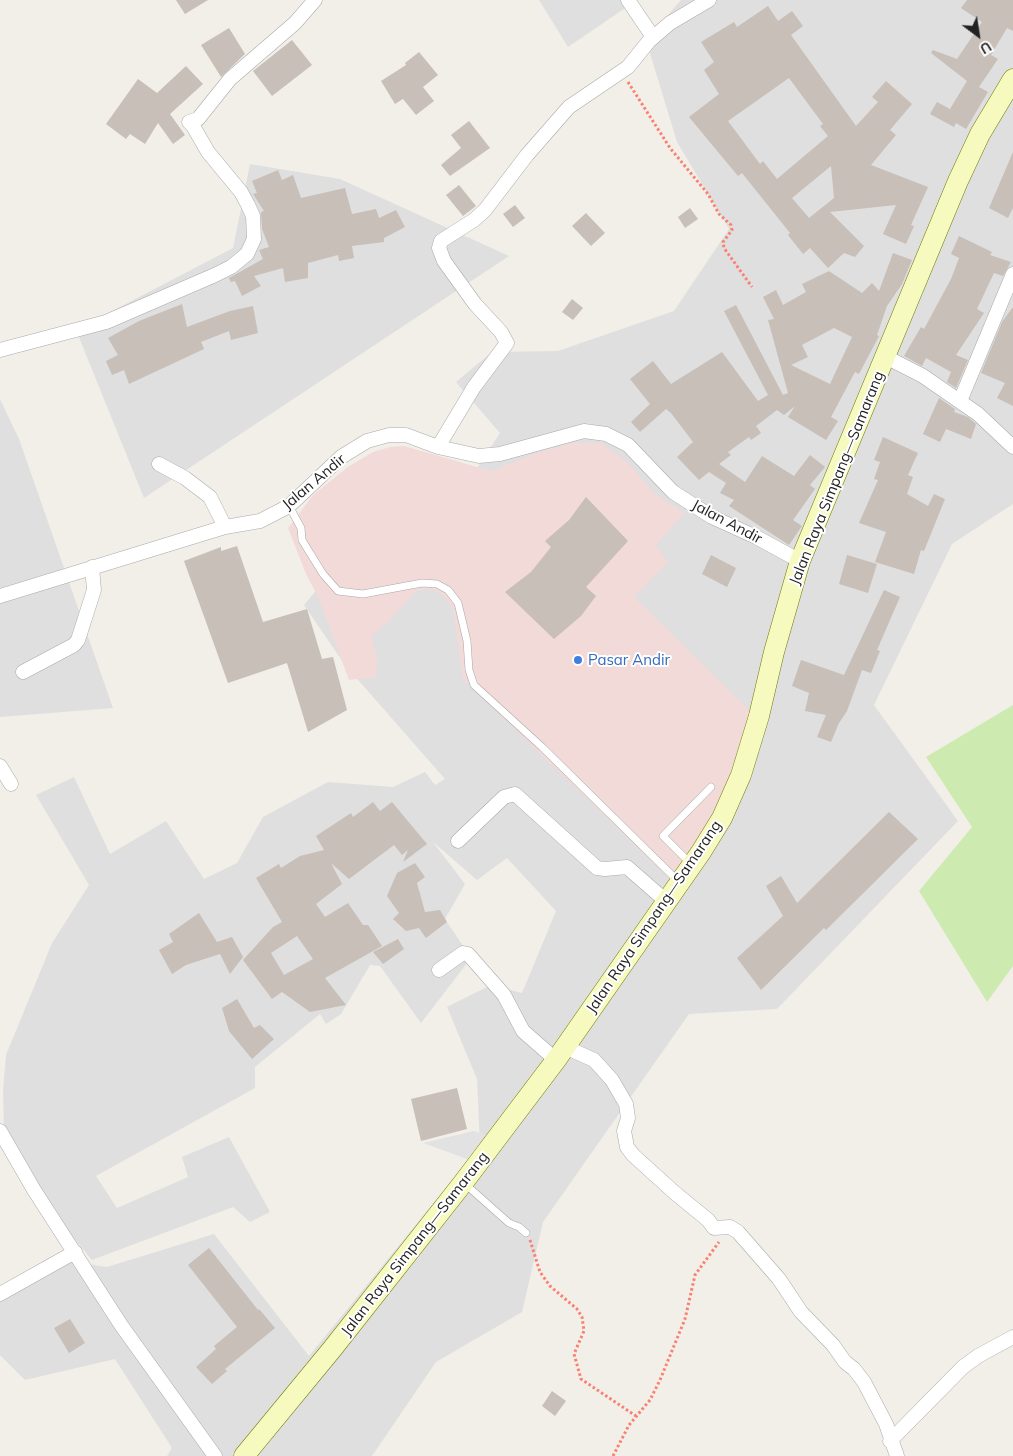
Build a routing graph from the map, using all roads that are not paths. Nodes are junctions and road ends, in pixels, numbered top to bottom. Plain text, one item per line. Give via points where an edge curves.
1 (315, 0) edge
2 (628, 0) edge
3 (709, 0) edge
4 (653, 37) junction
5 (1013, 79) edge
6 (1013, 274) edge
7 (0, 350) edge
8 (886, 357) junction
9 (960, 402) junction
10 (1012, 443) edge
11 (438, 448) junction
12 (159, 464) dead end
13 (289, 506) junction
14 (225, 527) junction
15 (800, 561) junction
16 (92, 567) junction
17 (0, 596) edge
18 (23, 672) dead end
19 (0, 766) edge
20 (11, 784) dead end
21 (711, 787) dead end
22 (458, 841) dead end
23 (692, 865) junction
24 (679, 883) junction
25 (667, 902) junction
26 (439, 970) dead end
27 (560, 1054) junction
28 (0, 1131) edge
29 (463, 1183) junction
30 (526, 1234) road end
31 (75, 1252) junction
32 (0, 1294) edge
33 (1013, 1337) edge
34 (890, 1440) junction
35 (215, 1456) edge
36 (244, 1456) edge
37 (897, 1456) edge

1 - 7 street via 295,23 230,79 198,119 189,122 208,152 242,192 253,216 254,238 247,254 215,275 106,322
2 - 4 street
3 - 4 street
4 - 11 street via 628,66 568,107 485,210 441,241 439,248 444,260 474,304 501,332 507,343 474,387
5 - 8 main road, Jalan Raya Simpang—Samarang via 980,134 958,181
6 - 9 street
8 - 9 street via 923,376
8 - 15 main road, Jalan Raya Simpang—Samarang
9 - 10 street
11 - 13 street, Jalan Andir via 406,435 389,435 367,441 341,457
11 - 15 street, Jalan Andir via 479,456 500,454 584,431 606,434 628,446 673,492 712,517
12 - 14 street via 210,497
13 - 14 street, Jalan Andir via 260,521
13 - 24 lane via 301,528 302,540 338,591 363,594 422,583 437,584 448,590 458,603 474,685 542,747
14 - 16 street, Jalan Andir
15 - 23 main road, Jalan Raya Simpang—Samarang via 740,775 722,818
16 - 17 street, Jalan Andir
16 - 18 street via 94,590 78,640
19 - 20 street
21 - 23 lane via 663,836
22 - 25 street via 504,797 515,794 597,868 628,867
23 - 24 main road, Jalan Raya Simpang—Samarang
24 - 25 main road, Jalan Raya Simpang—Samarang
25 - 27 main road, Jalan Raya Simpang—Samarang
26 - 27 street via 463,952 468,954 504,995 523,1031
27 - 29 main road, Jalan Raya Simpang—Samarang
27 - 34 street via 594,1060 612,1080 626,1104 628,1118 624,1131 627,1147 633,1155 714,1228 730,1227 758,1254 801,1312 864,1382 886,1424
28 - 31 street
29 - 30 lane
29 - 36 main road, Jalan Raya Simpang—Samarang
31 - 32 street
31 - 35 street via 121,1325
33 - 34 street via 962,1368
34 - 37 street

